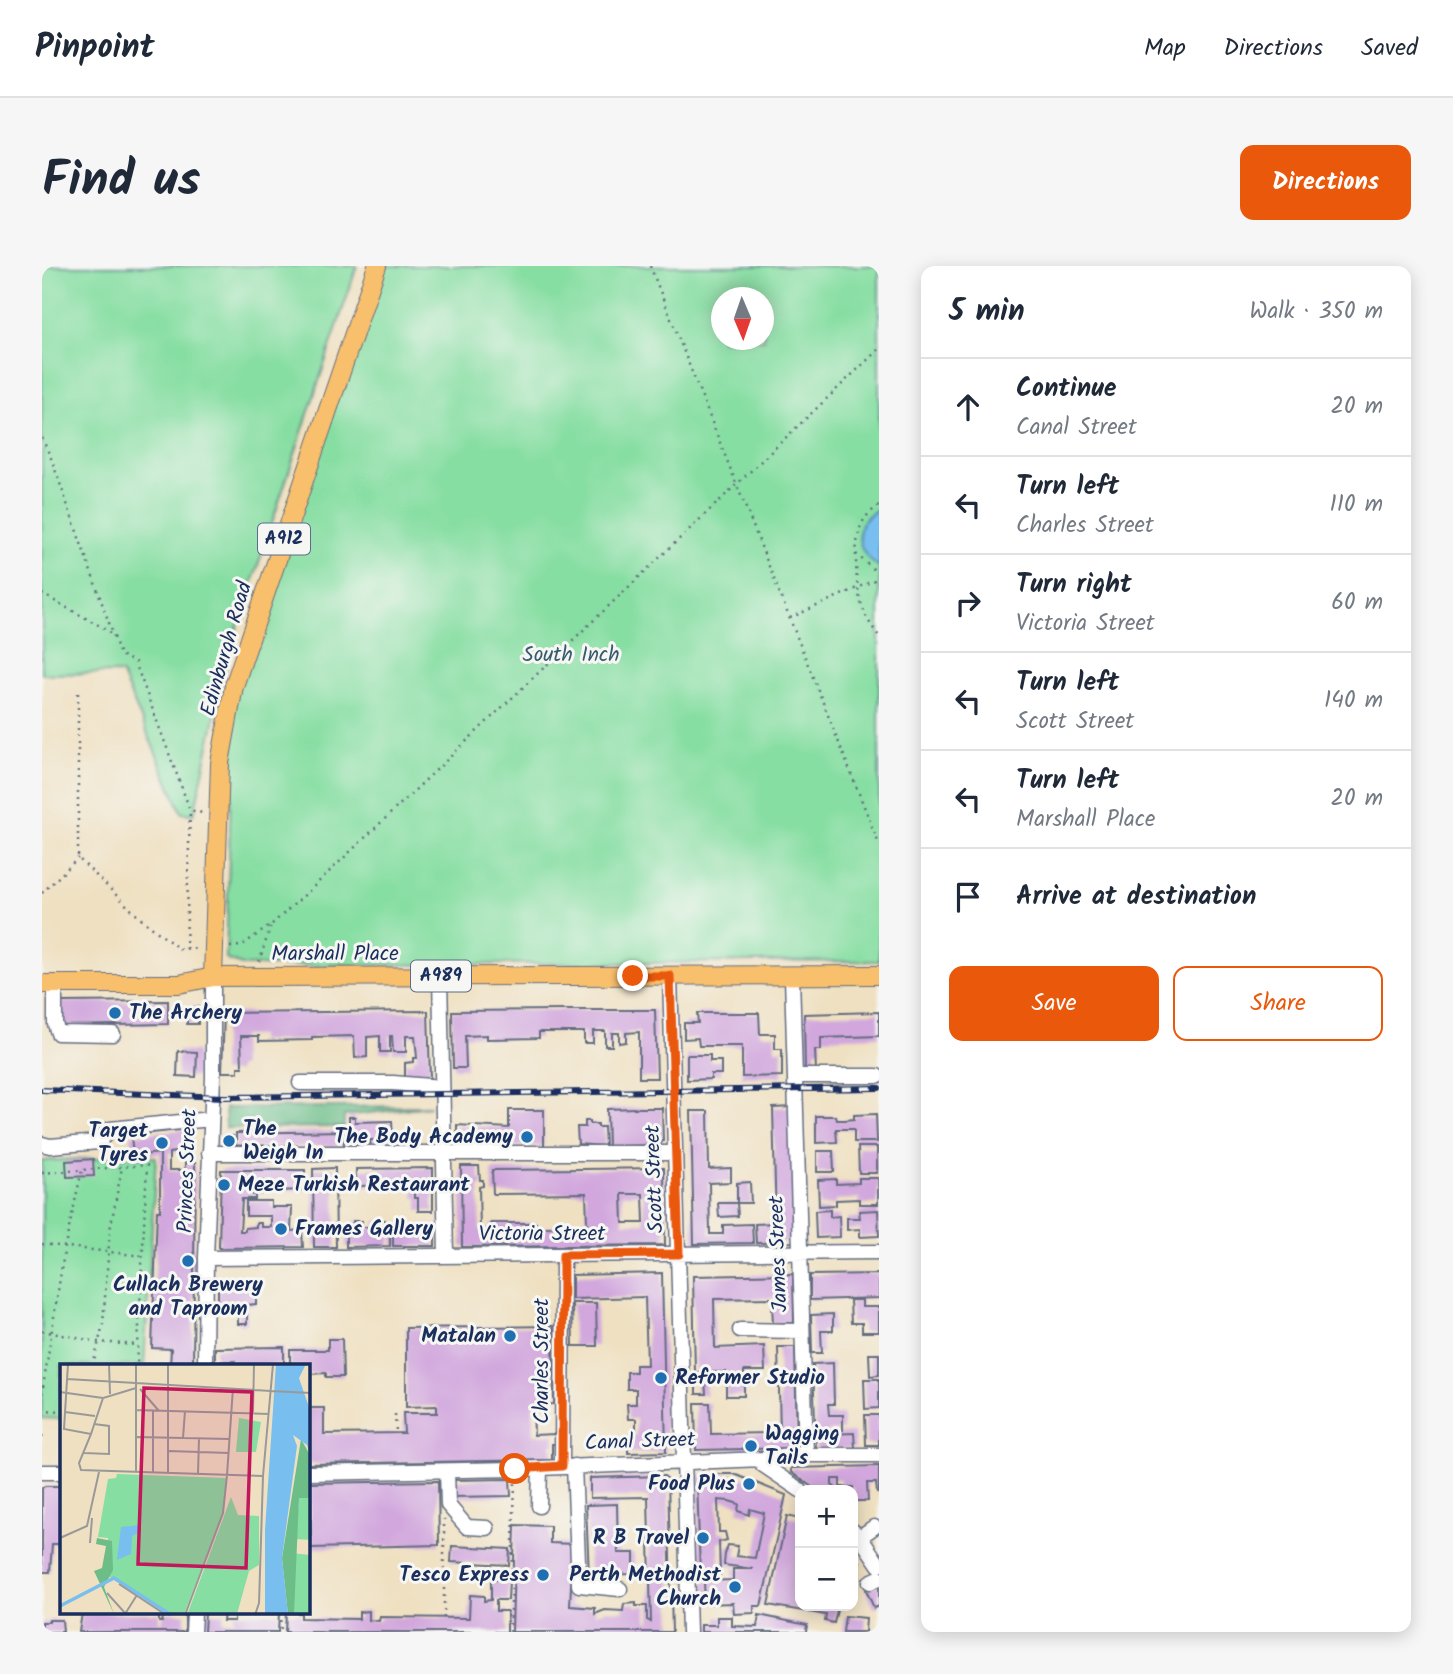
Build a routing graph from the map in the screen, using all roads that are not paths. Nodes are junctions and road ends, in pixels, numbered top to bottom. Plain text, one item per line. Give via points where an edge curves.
1 (377, 266) edge
2 (872, 975) edge
3 (440, 976) junction
4 (670, 976) junction
5 (792, 976) junction
6 (213, 977) junction
7 (48, 984) edge
8 (113, 1034) dead end
9 (795, 1076) junction
10 (877, 1076) dead end
11 (300, 1083) dead end
12 (442, 1087) junction
13 (211, 1119) junction
14 (42, 1144) edge
15 (209, 1153) junction
16 (444, 1153) junction
17 (675, 1153) junction
18 (879, 1252) edge
19 (800, 1253) junction
20 (679, 1254) junction
21 (563, 1255) junction
22 (446, 1256) junction
23 (205, 1258) junction
24 (740, 1330) dead end
25 (802, 1331) junction
26 (205, 1364) edge
27 (806, 1454) junction
28 (879, 1455) edge
29 (763, 1458) junction
30 (685, 1461) junction
31 (568, 1466) junction
32 (540, 1468) junction
33 (447, 1471) junction
34 (42, 1472) edge
35 (60, 1472) edge
36 (315, 1476) edge
37 (795, 1487) edge
38 (539, 1506) dead end
39 (874, 1527) dead end
40 (486, 1528) dead end
41 (858, 1533) edge
42 (858, 1537) edge
43 (879, 1565) edge
44 (620, 1589) dead end
45 (194, 1614) edge
46 (193, 1632) edge
47 (689, 1632) edge

1 - 6 main road, Edinburgh Road / A912 via 234,686 220,763
2 - 5 main road, A989
3 - 4 main road, Marshall Place / A989
3 - 6 main road, Marshall Place / A989
3 - 12 street
4 - 5 main road, A989
4 - 17 street, Scott Street
5 - 9 street, James Street
6 - 7 main road, Marshall Place / A989 via 179,984
6 - 13 street, Princes Street
7 - 8 street via 58,1033
9 - 10 street
9 - 19 street, James Street
11 - 12 street
12 - 16 street
13 - 14 street via 110,1129 99,1142
13 - 15 street, Princes Street
15 - 16 street
15 - 23 street, Princes Street
16 - 17 street
16 - 22 street
17 - 20 street, Scott Street
18 - 19 street, Victoria Street
19 - 20 street, Victoria Street
19 - 25 street, James Street
20 - 21 street, Victoria Street
20 - 30 street, Scott Street
21 - 22 street, Victoria Street
21 - 31 street, Charles Street
22 - 23 street, Victoria Street
23 - 26 street, Princes Street
24 - 25 street
25 - 27 street, James Street
27 - 28 street, Canal Street
27 - 29 street, Canal Street
29 - 30 street, Canal Street
29 - 37 street via 768,1470
30 - 31 street, Canal Street
30 - 47 street, Scott Street
31 - 32 street, Canal Street
31 - 44 street, Charles Street via 579,1585
32 - 33 street, Canal Street
32 - 38 street
33 - 36 street, Canal Street via 393,1477
33 - 40 street via 448,1505 467,1527
34 - 35 street
39 - 41 street
42 - 43 street
45 - 46 street

